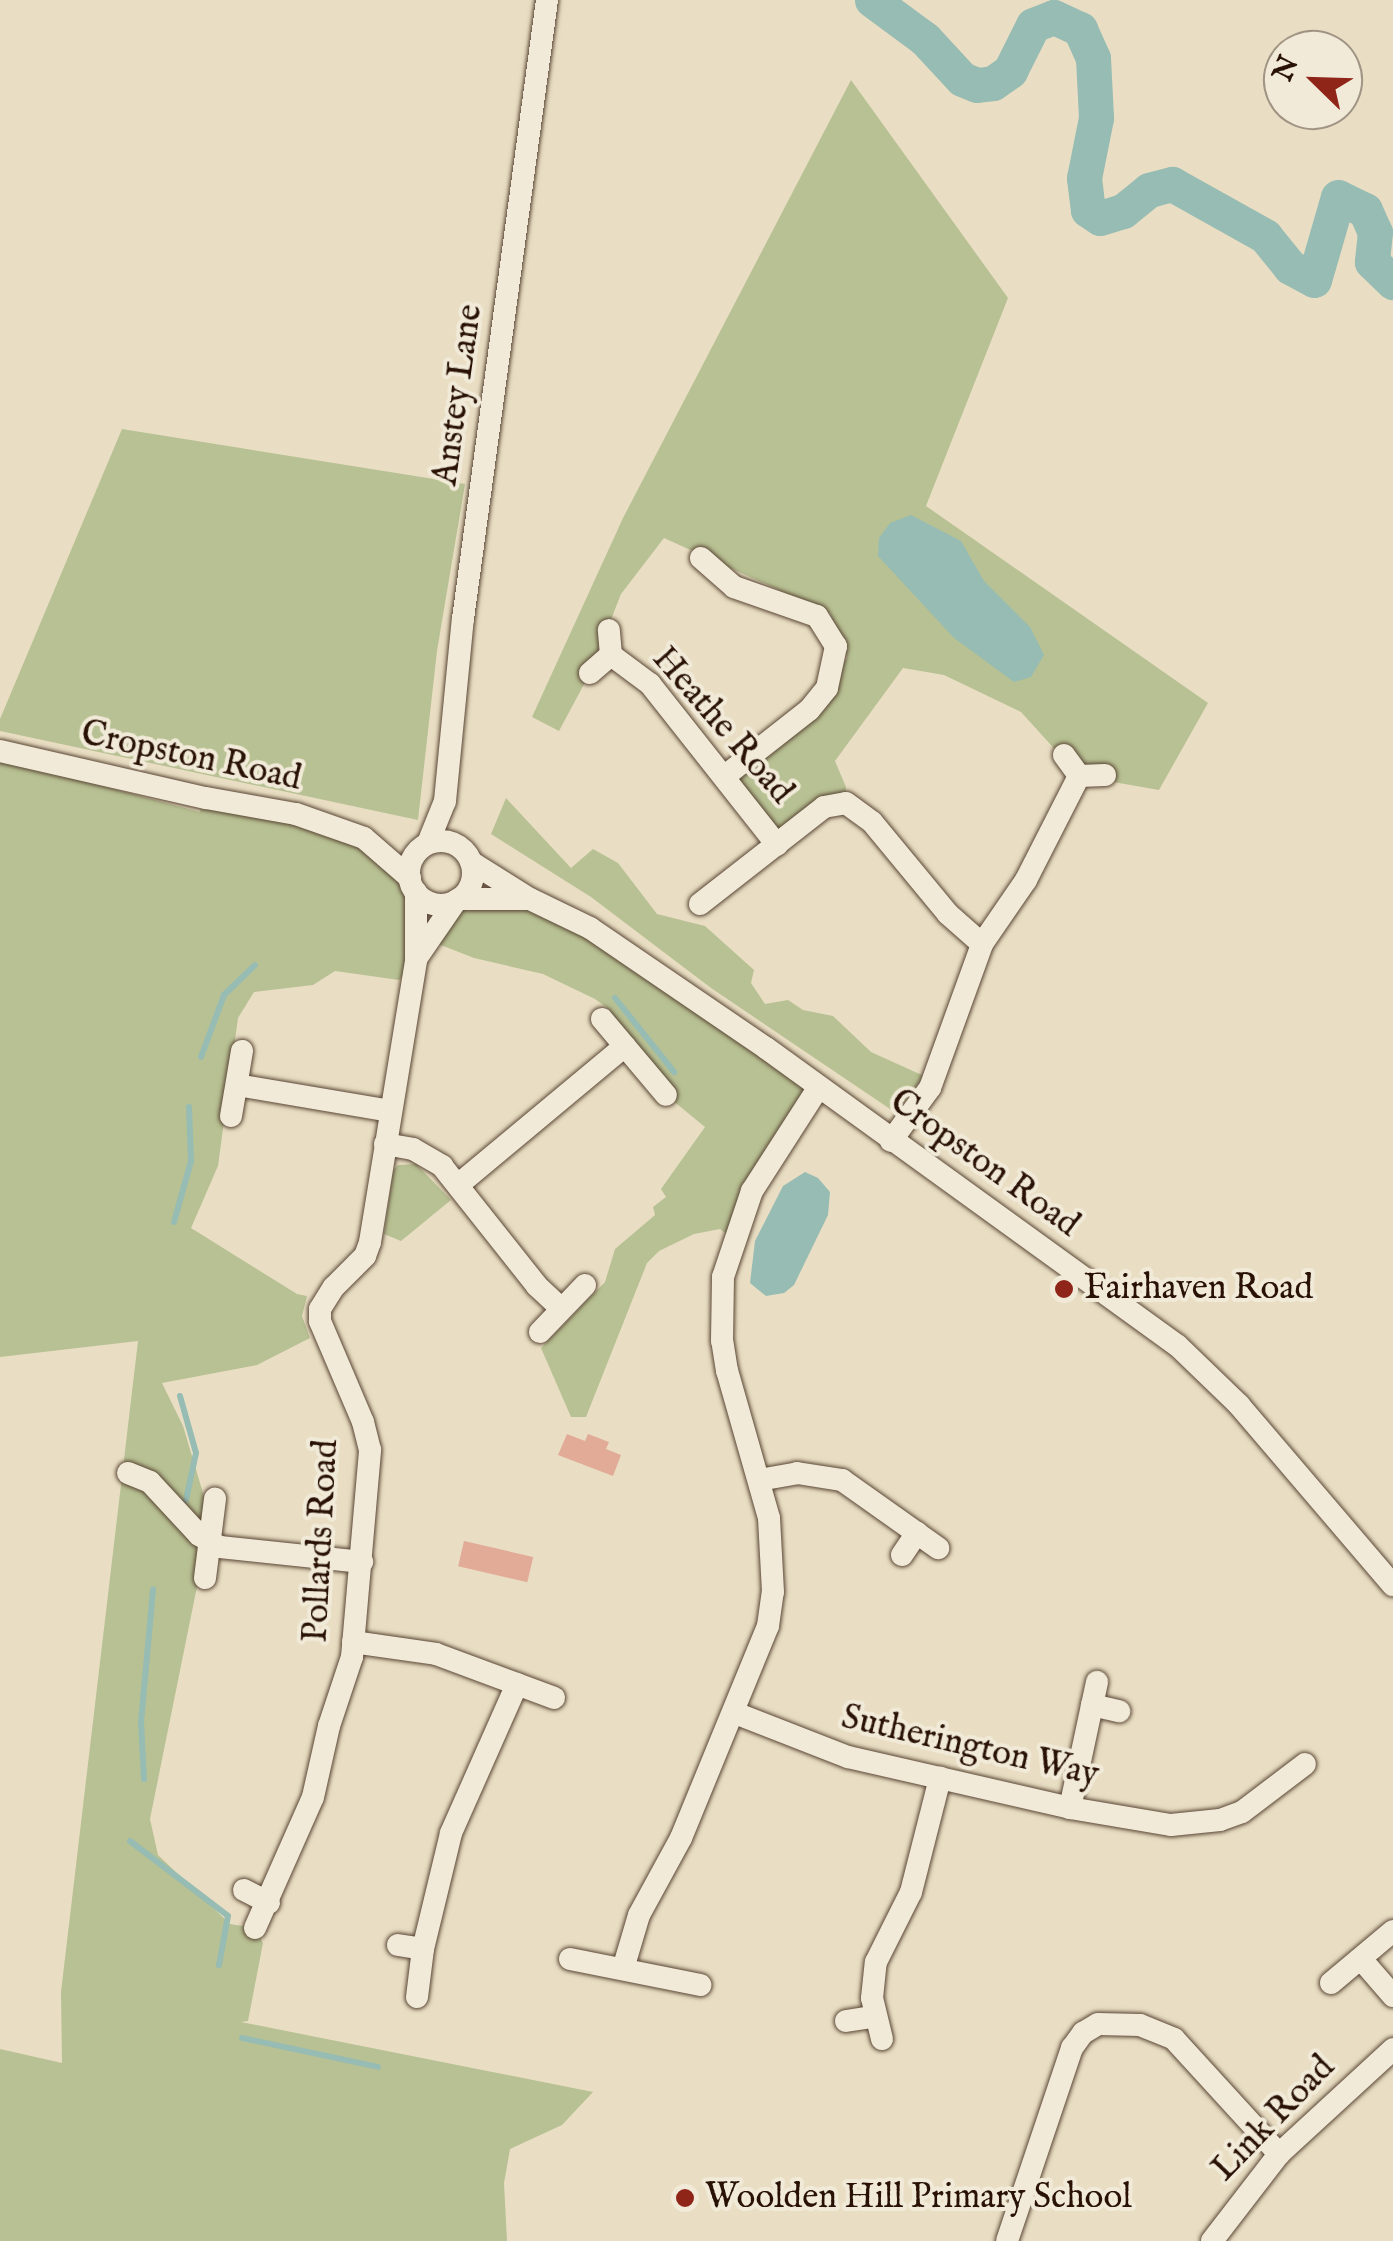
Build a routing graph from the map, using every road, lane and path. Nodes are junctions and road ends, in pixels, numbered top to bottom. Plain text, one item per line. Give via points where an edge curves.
1 (547, 0) edge
2 (701, 558) dead end
3 (609, 630) dead end
4 (612, 655) junction
5 (590, 673) dead end
6 (0, 751) edge
7 (1064, 755) dead end
8 (1105, 775) dead end
9 (726, 776) junction
10 (1079, 776) junction
11 (446, 800) junction
12 (364, 838) junction
13 (777, 845) junction
14 (424, 846) junction
15 (466, 854) junction
16 (413, 885) junction
17 (457, 900) junction
18 (530, 900) junction
19 (700, 904) dead end
20 (982, 944) junction
21 (416, 960) junction
22 (602, 1019) dead end
23 (625, 1046) junction
24 (242, 1051) dead end
25 (237, 1085) junction
26 (818, 1088) junction
27 (666, 1095) dead end
28 (390, 1111) junction
29 (231, 1116) dead end
30 (891, 1141) junction
31 (384, 1144) junction
32 (458, 1185) junction
33 (585, 1286) dead end
34 (561, 1308) junction
35 (540, 1332) dead end
36 (128, 1473) dead end
37 (759, 1480) junction
38 (215, 1499) dead end
39 (917, 1533) junction
40 (211, 1543) junction
41 (938, 1548) dead end
42 (902, 1555) dead end
43 (362, 1562) junction
44 (205, 1578) dead end
45 (1393, 1584) edge
46 (354, 1642) junction
47 (1097, 1682) dead end
48 (517, 1684) junction
49 (554, 1698) dead end
50 (1092, 1706) junction
51 (1119, 1711) dead end
52 (735, 1713) junction
53 (1305, 1764) dead end
54 (940, 1778) junction
55 (1070, 1808) junction
56 (1194, 1824) junction
57 (1195, 1848) dead end
58 (244, 1890) dead end
59 (269, 1903) junction
60 (255, 1928) dead end
61 (1393, 1931) edge
62 (398, 1945) dead end
63 (423, 1949) junction
64 (570, 1958) dead end
65 (1361, 1959) junction
66 (623, 1969) junction
67 (1332, 1983) dead end
68 (700, 1986) dead end
69 (1393, 1996) edge
70 (417, 1997) dead end
71 (846, 2021) dead end
72 (1393, 2049) edge
73 (1279, 2154) junction
74 (1007, 2241) edge
75 (1212, 2241) edge

1 - 11 street, Anstey Lane
2 - 9 street via 734,587 817,616 832,634 836,661 827,688
3 - 4 street, Heathe Road
4 - 5 street, Heathe Road
4 - 9 street, Heathe Road via 650,684
6 - 12 street, Cropston Road via 296,814
7 - 10 street
8 - 10 street
9 - 13 street, Heathe Road
10 - 20 street via 1026,880
11 - 14 street, Anstey Lane
11 - 15 street, Anstey Lane
12 - 14 street, Cropston Road
12 - 16 street, Cropston Road
13 - 19 street
13 - 20 street via 824,807 846,802 859,808 948,914
14 - 15 street, Cropston Road via 450,842
14 - 16 street
15 - 17 street via 472,882
15 - 18 street, Cropston Road
16 - 17 street, Cropston Road via 434,904
16 - 21 street, Pollards Road
17 - 18 street, Cropston Road
17 - 21 street, Pollards Road
18 - 26 street, Cropston Road via 590,928
20 - 30 street via 930,1088
21 - 28 street, Pollards Road
22 - 23 street
23 - 27 street
23 - 32 street
24 - 25 street
25 - 28 street
25 - 29 street
26 - 30 street, Cropston Road
26 - 37 street via 752,1191 723,1278 726,1371
28 - 31 street, Pollards Road
30 - 45 street, Cropston Road via 1178,1346 1239,1406
31 - 32 street via 428,1155
31 - 43 street, Pollards Road via 365,1256 320,1308 370,1450
32 - 34 street
33 - 34 street
34 - 35 street
36 - 40 street via 150,1482
37 - 39 street via 797,1473 842,1480
37 - 52 street via 769,1518 772,1592 768,1626
38 - 40 street
39 - 41 street
39 - 42 street
40 - 43 street via 245,1553
40 - 44 street
43 - 46 street, Pollards Road
46 - 48 street via 436,1654
46 - 59 street, Pollards Road via 313,1797
47 - 50 street
48 - 49 street
48 - 63 street via 451,1833
50 - 51 street
50 - 55 street
52 - 54 street, Sutherington Way via 848,1757
52 - 66 street via 681,1838 639,1914
53 - 56 street, Sutherington Way via 1242,1812
54 - 55 street, Sutherington Way
54 - 71 street via 911,1892 876,1962 872,1998 879,2027
55 - 56 street, Sutherington Way
56 - 57 street
58 - 59 street
59 - 60 street, Pollards Road
61 - 65 street
62 - 63 street
63 - 70 street
64 - 66 street
65 - 67 street
65 - 69 street
66 - 68 street
72 - 73 street, Link Road
73 - 74 street via 1174,2039 1140,2025 1098,2024 1072,2048
73 - 75 street, Link Road

